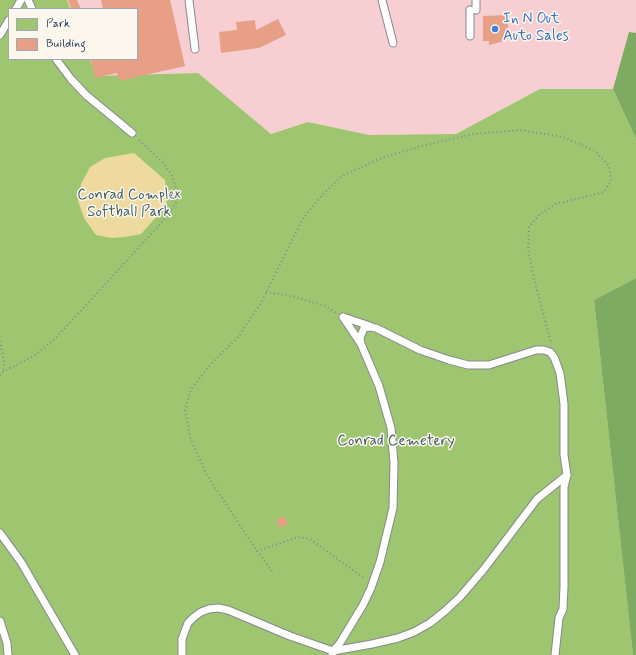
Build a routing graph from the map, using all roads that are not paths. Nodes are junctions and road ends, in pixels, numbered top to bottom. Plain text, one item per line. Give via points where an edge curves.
1 (189, 0) edge
2 (382, 0) edge
3 (476, 0) edge
4 (8, 22) edge
5 (0, 35) edge
6 (470, 36) dead end
7 (393, 42) dead end
8 (195, 49) dead end
9 (57, 60) edge
10 (132, 133) road end
11 (376, 328) junction
12 (361, 344) junction
13 (567, 475) junction
14 (0, 533) edge
15 (0, 621) edge
16 (333, 653) edge
17 (8, 655) edge
18 (75, 655) edge
19 (182, 655) edge
20 (555, 655) edge

1 - 8 lane
2 - 7 lane
3 - 6 lane
4 - 5 lane
9 - 10 lane via 86,95
11 - 12 lane via 364,328 360,338
11 - 12 lane via 343,317
11 - 13 lane via 420,350 468,365 489,365 536,350 550,352 560,372
12 - 16 lane via 379,386 391,428 394,463 393,508 372,585 363,605
13 - 16 lane via 537,498 484,569 460,597 430,623 398,638
13 - 20 lane via 564,486 563,608 559,618
14 - 18 lane via 21,562
15 - 17 lane
16 - 19 lane via 237,613 218,608 201,612 188,623 182,639

